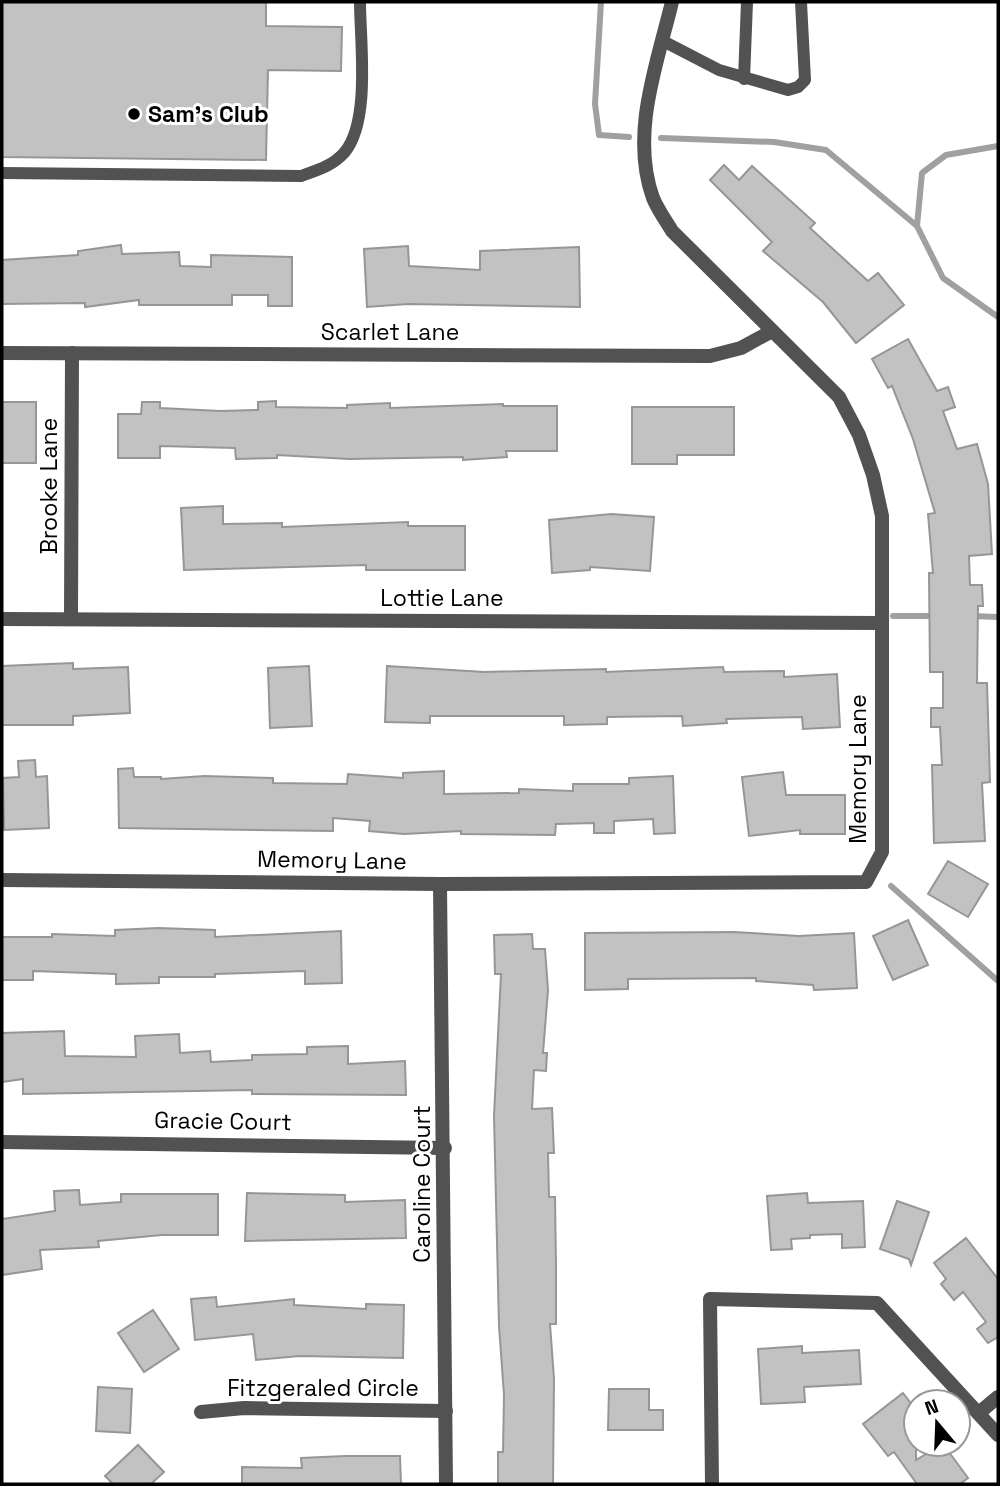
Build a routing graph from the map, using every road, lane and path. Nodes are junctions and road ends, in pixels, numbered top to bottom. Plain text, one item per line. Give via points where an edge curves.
1 (359, 2) edge
2 (673, 2) edge
3 (747, 2) edge
4 (801, 2) edge
5 (663, 41) junction
6 (744, 79) junction
7 (2, 173) edge
8 (772, 331) junction
9 (72, 353) junction
10 (2, 354) edge
11 (2, 619) edge
12 (71, 619) junction
13 (881, 623) junction
14 (2, 880) edge
15 (440, 884) junction
16 (2, 1142) edge
17 (445, 1148) junction
18 (998, 1397) edge
19 (446, 1411) junction
20 (201, 1412) dead end
21 (980, 1412) junction
22 (998, 1435) edge
23 (446, 1484) edge
24 (712, 1484) edge

1 - 7 lane via 357,129 345,151 329,166 301,176
2 - 5 street, Memory Lane
3 - 6 lane
4 - 6 lane via 805,80 788,90
5 - 6 lane
5 - 8 street, Memory Lane via 644,116 646,167 653,199 672,231
8 - 9 street, Scarlet Lane via 741,348 710,356
8 - 13 street, Memory Lane via 839,397 859,435 882,516
9 - 10 street, Scarlet Lane
9 - 12 street, Brooke Lane
11 - 12 street, Lottie Lane
12 - 13 street, Lottie Lane
13 - 15 street, Memory Lane via 882,852 866,882
14 - 15 street, Memory Lane
15 - 17 street, Caroline Court
16 - 17 street, Gracie Court
17 - 19 street, Caroline Court
18 - 21 street
19 - 20 street, Fitzgeraled Circle via 244,1408
19 - 23 street, Caroline Court
21 - 22 street
21 - 24 street via 877,1303 710,1299

